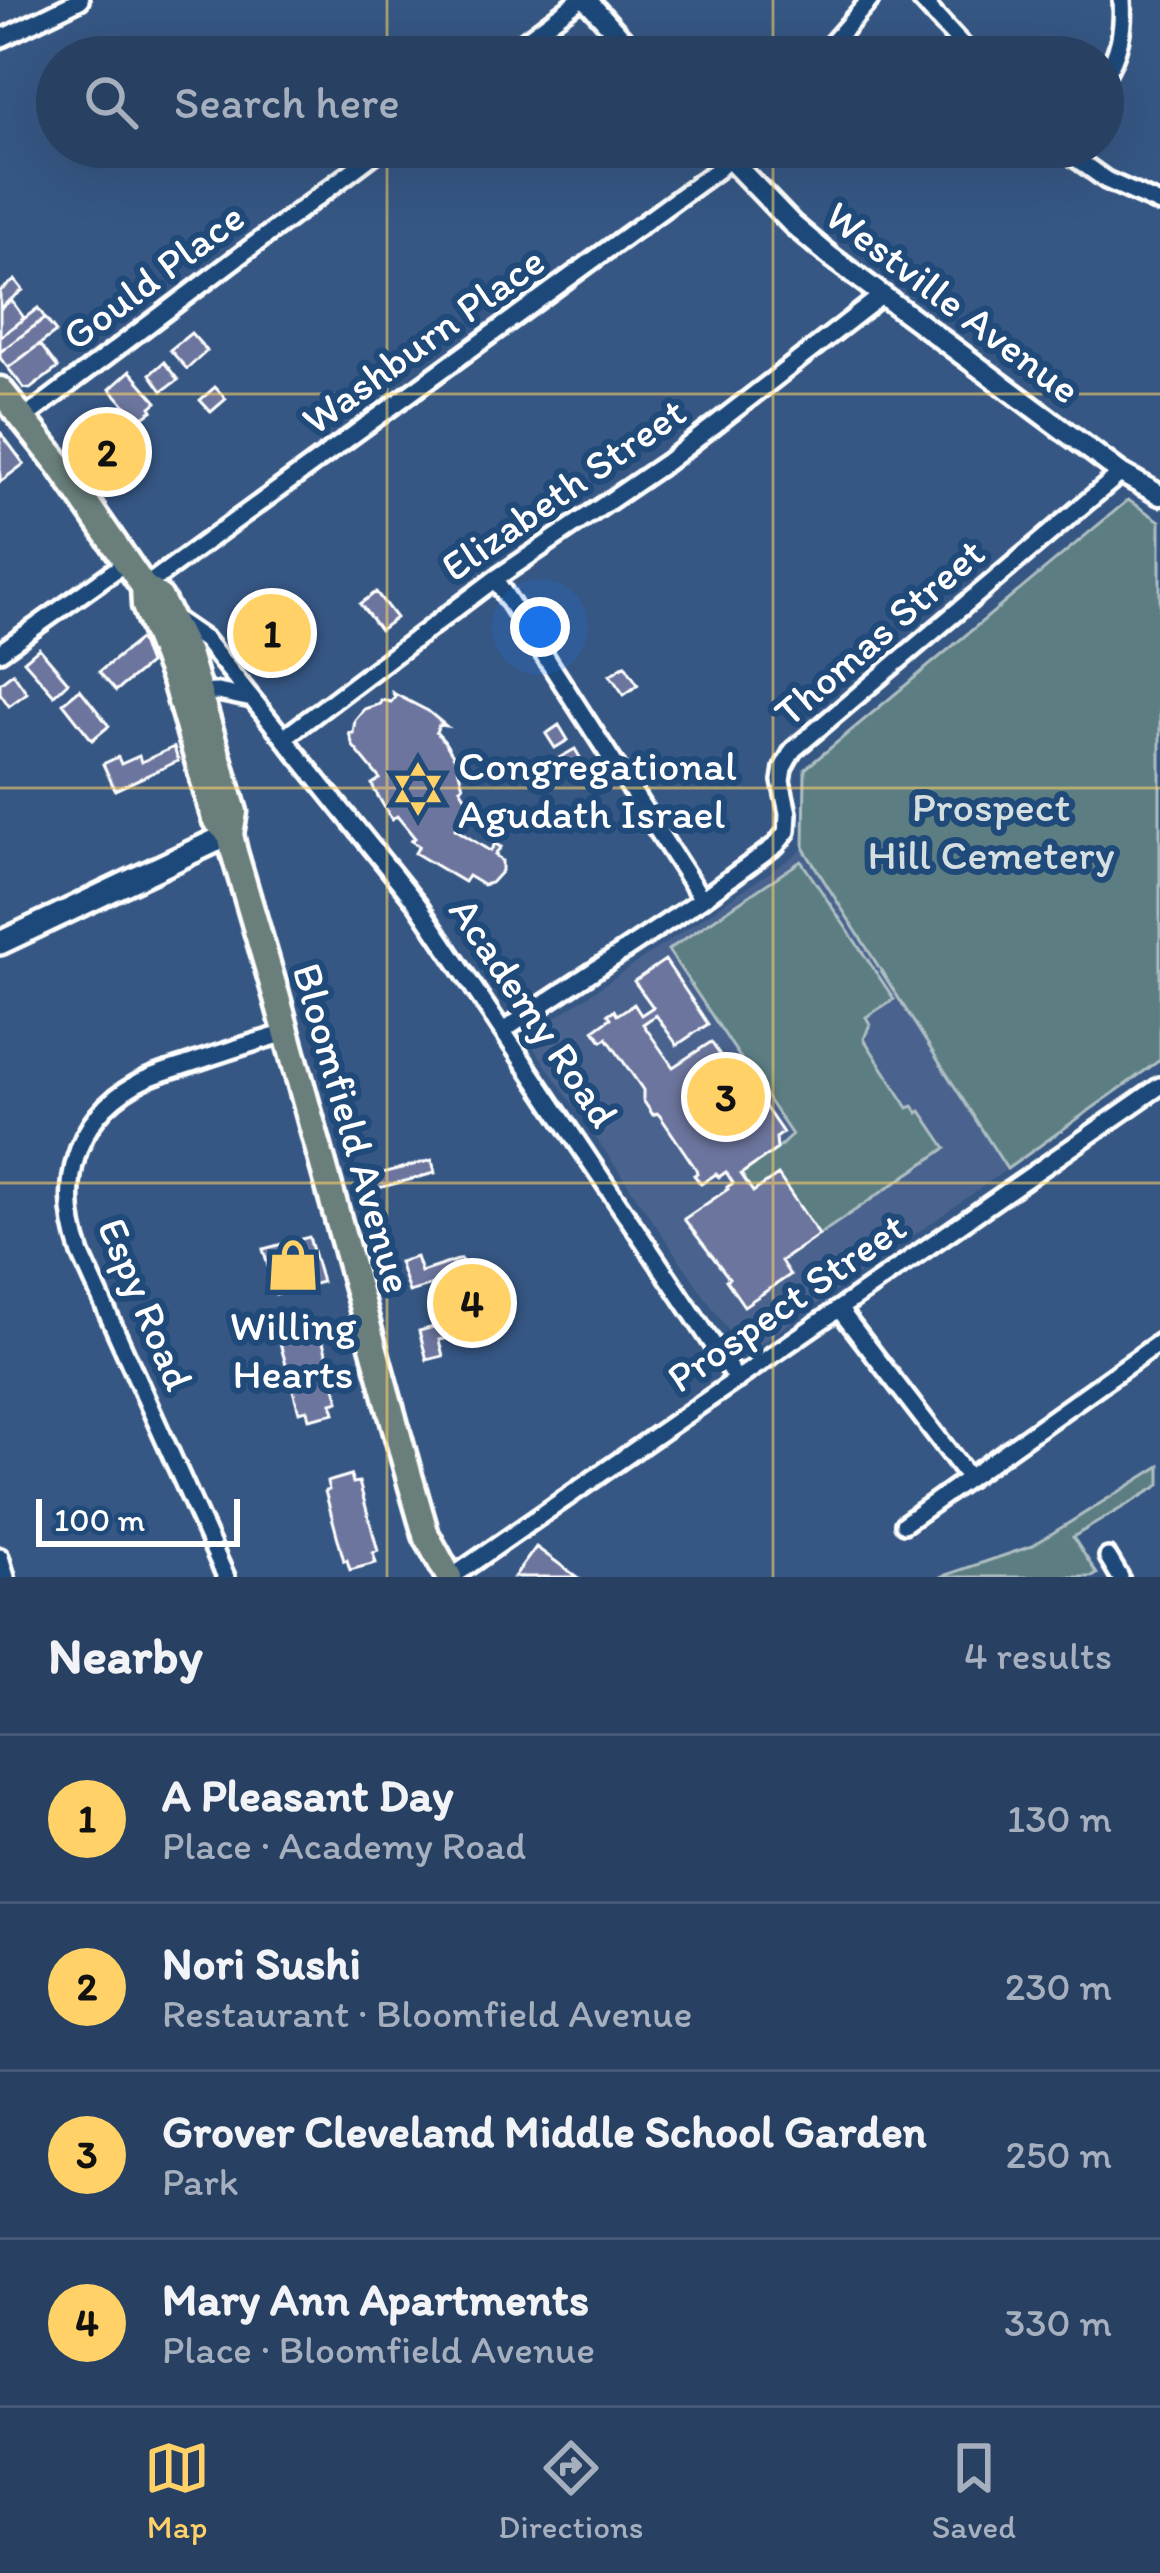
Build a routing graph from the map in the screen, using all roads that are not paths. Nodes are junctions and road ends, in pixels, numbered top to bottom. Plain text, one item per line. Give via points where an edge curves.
1 (80, 0) edge
2 (583, 0) edge
3 (870, 0) edge
4 (921, 0) edge
5 (1122, 0) edge
6 (532, 36) edge
7 (618, 36) edge
8 (838, 36) edge
9 (954, 36) edge
10 (1121, 36) edge
11 (0, 39) edge
12 (356, 168) edge
13 (707, 168) edge
14 (744, 168) edge
15 (1089, 168) edge
16 (1160, 204) edge
17 (881, 296) junction
18 (0, 390) edge
19 (23, 419) junction
20 (1121, 473) junction
21 (1160, 495) edge
22 (128, 561) junction
23 (495, 579) junction
24 (144, 587) junction
25 (171, 616) junction
26 (0, 652) edge
27 (190, 694) junction
28 (252, 698) junction
29 (285, 737) junction
30 (230, 834) junction
31 (702, 899) junction
32 (0, 943) edge
33 (503, 1031) junction
34 (287, 1033) junction
35 (1160, 1086) edge
36 (839, 1309) junction
37 (1160, 1342) edge
38 (737, 1380) junction
39 (969, 1478) junction
40 (904, 1524) dead end
41 (0, 1557) edge
42 (1108, 1557) dead end
43 (6, 1577) edge
44 (226, 1577) edge
45 (451, 1577) edge
46 (1120, 1577) edge

1 - 11 street
2 - 6 street
2 - 7 street
3 - 8 street
4 - 9 street
5 - 10 street
12 - 19 street, Gould Place
13 - 24 street, Washburn Place
14 - 17 street, Westville Avenue via 792,224
15 - 16 street
17 - 20 street, Westville Avenue
17 - 23 street, Elizabeth Street via 667,462
18 - 19 main road, Bloomfield Avenue
19 - 22 main road, Bloomfield Avenue
20 - 21 street, Westville Avenue
20 - 31 street, Thomas Street via 803,740 781,781 787,831
22 - 24 main road, Bloomfield Avenue
22 - 26 street
23 - 29 street, Elizabeth Street
23 - 31 street
24 - 25 main road, Bloomfield Avenue
24 - 27 main road, Bloomfield Avenue via 145,606
25 - 27 main road, Bloomfield Avenue
25 - 28 street, Academy Road via 205,640
27 - 28 street
27 - 30 main road, Bloomfield Avenue via 234,812
28 - 29 street, Academy Road
29 - 33 street, Academy Road via 418,905
30 - 32 main road
30 - 34 main road, Bloomfield Avenue
31 - 33 street, Thomas Street
33 - 38 street, Academy Road
34 - 44 street, Espy Road via 131,1087 92,1125 71,1177 70,1218 81,1254
34 - 45 main road, Bloomfield Avenue via 414,1493 432,1549
35 - 36 street, Prospect Street
36 - 38 street, Prospect Street
36 - 39 street
37 - 39 street
38 - 45 street, Prospect Street
39 - 40 street
41 - 43 street
42 - 46 street

